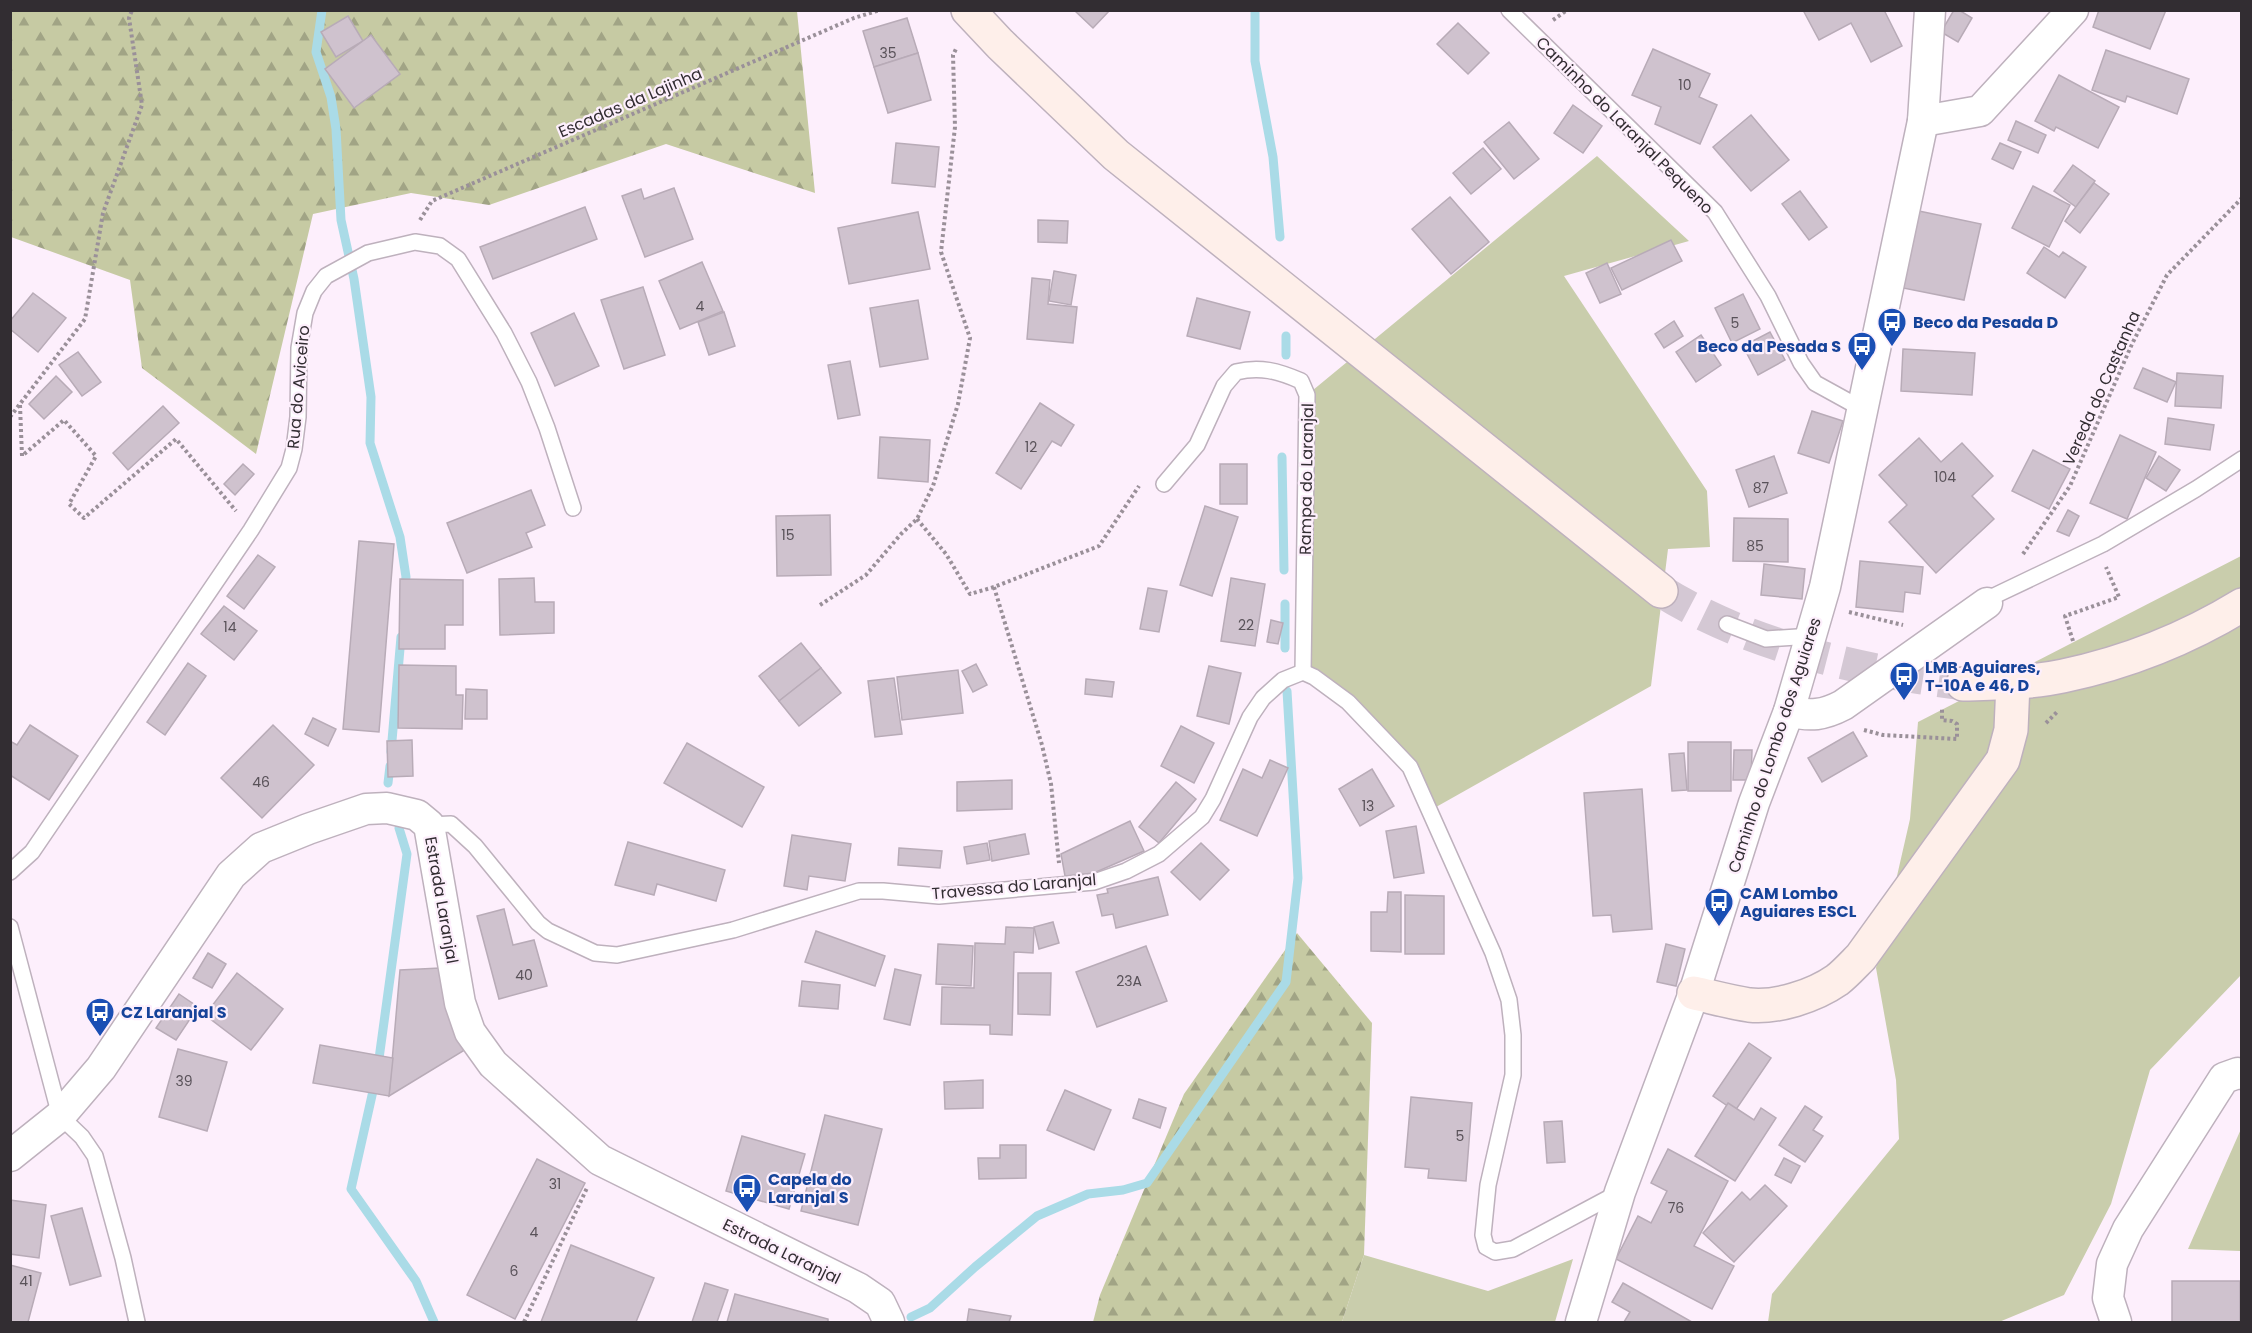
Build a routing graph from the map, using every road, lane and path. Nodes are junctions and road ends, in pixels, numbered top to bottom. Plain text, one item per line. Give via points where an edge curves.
1 (132, 10) edge
2 (880, 10) edge
3 (1509, 10) edge
4 (1930, 10) edge
5 (2073, 10) edge
6 (970, 11) edge
7 (1923, 121) junction
8 (2241, 198) edge
9 (415, 242) junction
10 (20, 405) junction
11 (1864, 410) junction
12 (10, 417) edge
13 (2241, 459) edge
14 (1164, 484) joint
15 (573, 508) dead end
16 (917, 519) junction
17 (252, 530) junction
18 (2098, 547) junction
19 (994, 587) junction
20 (1661, 591) tunnel mouth
21 (1991, 599) junction
22 (820, 604) dead end
23 (2241, 605) edge
24 (1842, 610) dead end
25 (1893, 622) dead end
26 (1727, 624) dead end
27 (1812, 636) junction
28 (2074, 644) dead end
29 (1303, 672) junction
30 (2013, 683) junction
31 (1953, 696) joint
32 (1789, 711) junction
33 (1859, 728) dead end
34 (429, 825) junction
35 (10, 872) edge
36 (1061, 884) junction
37 (10, 927) edge
38 (1694, 993) junction
39 (2240, 1067) edge
40 (60, 1116) junction
41 (10, 1156) edge
42 (600, 1160) junction
43 (1620, 1192) junction
44 (136, 1323) edge
45 (524, 1323) edge
46 (889, 1323) edge
47 (1581, 1323) edge
48 (2116, 1323) edge

1 - 10 path via 129,18 142,105 103,213 85,319
2 - 9 path, Escadas da Lajinha via 432,201 421,219
3 - 11 lane, Caminho do Laranjal Pequeno via 1714,212 1768,296 1800,363 1815,383
4 - 7 street, Caminho do Lombo dos Aguiares
5 - 7 street via 1980,111
6 - 16 path via 953,55 956,127 941,252 970,338 958,404 933,486
6 - 20 main road via 1116,155
7 - 11 street, Caminho do Lombo dos Aguiares
8 - 21 path, Vereda do Castanha via 2167,275 2070,486
9 - 15 lane, Rua do Aviceiro via 440,246 458,259 504,333 529,382
9 - 17 lane, Rua do Aviceiro via 348,262 326,276 314,291 305,313 299,348 294,449 289,468
10 - 12 path
10 - 17 path via 22,456 64,420 96,456 69,504 84,518 176,439
11 - 27 street, Caminho do Lombo dos Aguiares
13 - 18 lane
14 - 19 path via 1144,480 1099,546
14 - 29 lane, Rampa do Laranjal via 1197,445 1224,386 1236,372 1262,368 1301,381 1307,395
16 - 19 path via 946,554 970,594
16 - 22 path via 866,575
17 - 35 lane, Rua do Aviceiro via 32,852
18 - 21 lane
18 - 28 path via 2119,597 2065,616
19 - 36 path via 1051,784
21 - 32 street via 1844,705 1819,715
23 - 30 main road via 2172,641 2118,661 2062,676
24 - 25 path
26 - 27 lane via 1766,639
27 - 32 street, Caminho do Lombo dos Aguiares
29 - 36 lane, Travessa do Laranjal via 1283,680 1263,698 1250,717 1208,808 1182,836 1159,854 1126,871 1094,882
29 - 43 lane via 1348,702 1410,767 1493,953 1509,1000 1513,1075 1488,1185 1483,1235 1486,1246 1495,1252 1513,1249
30 - 31 main road
30 - 38 main road via 2011,730 2003,760 1861,957 1818,991 1784,1002 1751,1005
31 - 33 path via 1942,720 1957,724 1957,739 1883,735
32 - 38 street, Caminho do Lombo dos Aguiares via 1754,804
34 - 36 lane, Travessa do Laranjal via 451,824 475,846 529,914 548,931 595,953 617,955 733,930 859,891 939,896
34 - 40 street, Estrada Laranjal via 417,815 387,808 366,809 261,848 231,875 101,1068
34 - 42 street, Estrada Laranjal via 460,1003 470,1032 493,1064
37 - 40 lane
38 - 43 street, Caminho do Lombo dos Aguiares
39 - 48 street via 2224,1078 2128,1229 2112,1264 2108,1298
40 - 41 street, Estrada Laranjal
40 - 44 lane via 95,1156
42 - 45 path
42 - 46 street, Estrada Laranjal via 858,1288 880,1303
43 - 47 street, Caminho do Lombo dos Aguiares

